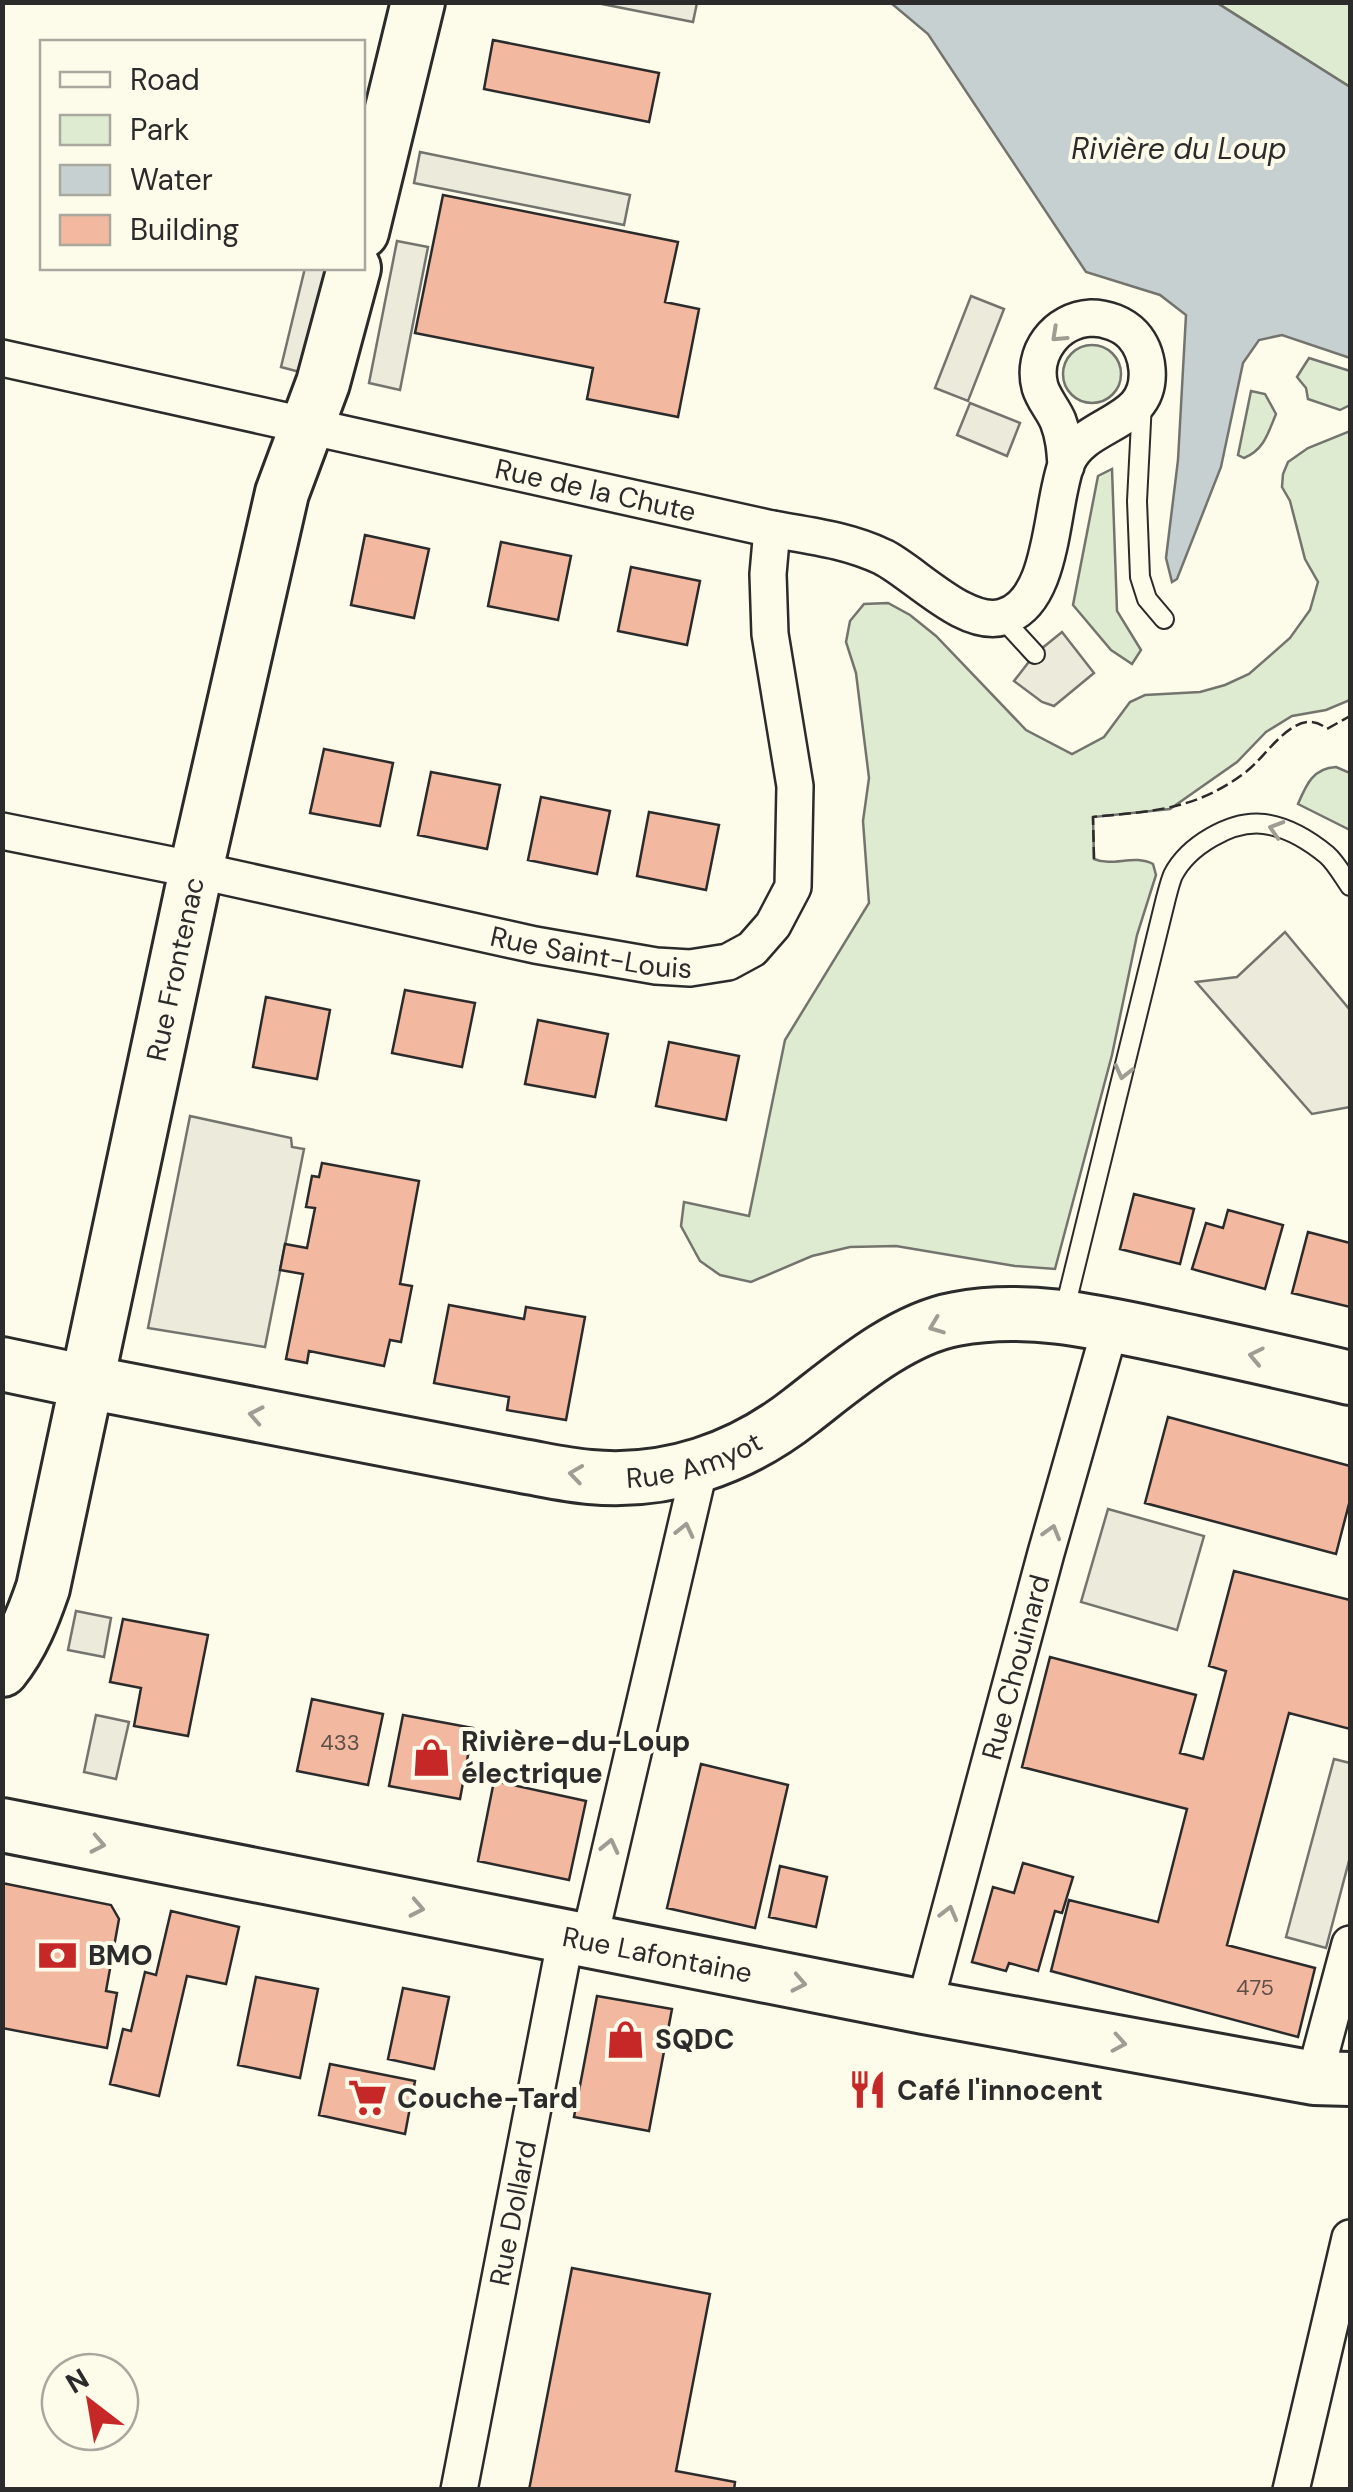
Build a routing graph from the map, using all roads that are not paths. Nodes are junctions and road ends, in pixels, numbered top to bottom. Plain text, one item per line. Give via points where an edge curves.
1 (418, 2) edge
2 (365, 220) edge
3 (353, 270) edge
4 (2, 358) edge
5 (1142, 396) junction
6 (307, 426) junction
7 (1066, 466) junction
8 (772, 529) junction
9 (1002, 618) junction
10 (1164, 618) dead end
11 (1035, 654) dead end
12 (2, 831) edge
13 (196, 870) junction
14 (1350, 886) edge
15 (1086, 1321) junction
16 (2, 1364) edge
17 (1350, 1378) edge
18 (86, 1382) junction
19 (700, 1466) junction
20 (2, 1670) edge
21 (2, 1825) edge
22 (578, 1939) junction
23 (1350, 1944) edge
24 (924, 2007) junction
25 (1338, 2082) edge
26 (1350, 2238) edge
27 (458, 2490) edge
28 (1290, 2490) edge

1 - 2 main road
3 - 6 main road, Rue Frontenac
4 - 6 street, Rue de la Chute
5 - 7 street via 1123,418 1080,444
5 -> 7 street via 1146,359 1125,328 1090,318 1055,333 1040,356 1038,375 1062,434
5 - 10 lane via 1140,576 1147,599
6 - 8 street, Rue de la Chute
6 - 13 main road, Rue Frontenac via 282,493
7 - 9 street via 1037,586 1021,608
8 - 9 street, Rue de la Chute via 840,540 886,558 967,613
8 - 13 street, Rue Saint-Louis via 770,634 796,830 793,887 752,949 728,962 656,966
9 - 11 lane
12 - 13 street, Rue Saint-Louis
13 - 18 main road, Rue Frontenac
14 -> 15 lane via 1330,858 1262,824 1215,835 1174,874
17 -> 15 main road, Rue Amyot
15 -> 19 main road, Rue Amyot via 1018,1313 953,1319 868,1359 774,1430
24 -> 15 street, Rue Chouinard via 1041,1572
16 - 18 main road, Rue Amyot
19 -> 18 main road, Rue Amyot via 635,1478 589,1477
18 - 20 main road, Rue Frontenac via 42,1588
22 -> 19 street, Rue Dollard
21 -> 22 main road, Rue Lafontaine
22 -> 24 main road, Rue Lafontaine
22 - 27 street, Rue Dollard
23 - 25 street
24 -> 25 main road, Rue Lafontaine
26 - 28 street

